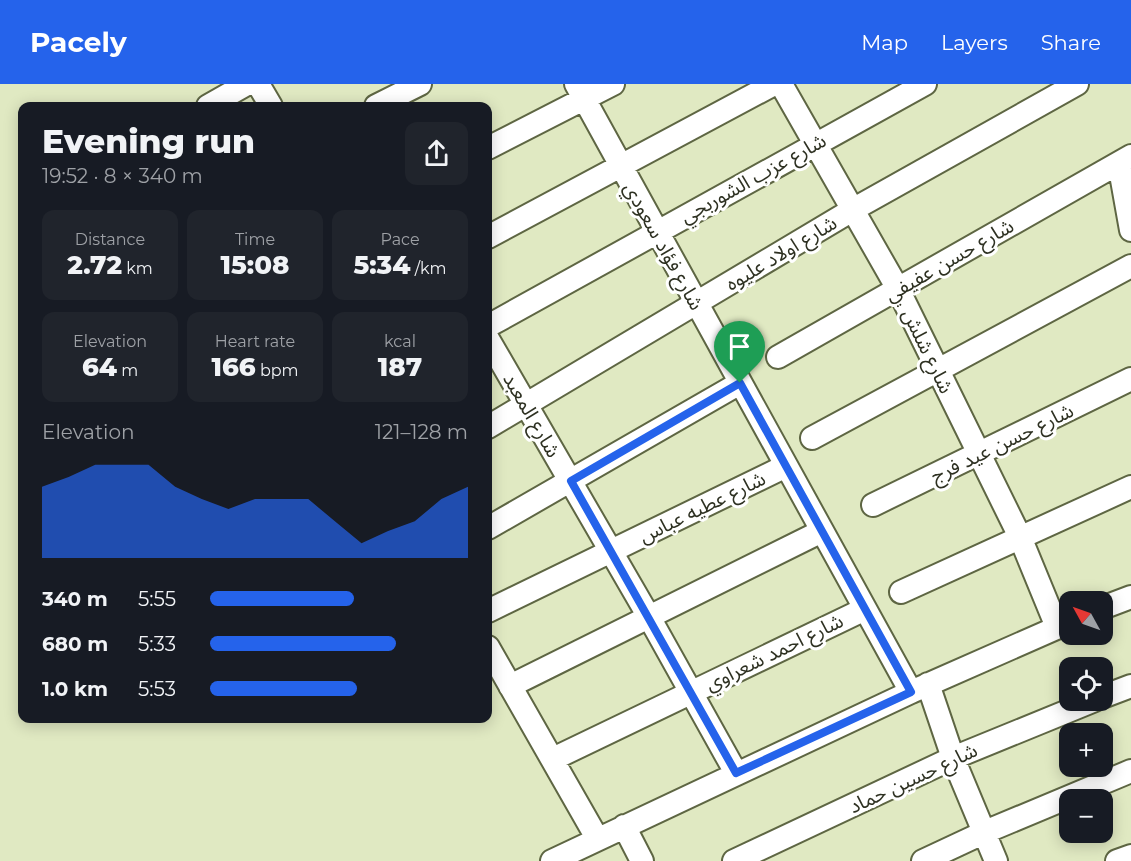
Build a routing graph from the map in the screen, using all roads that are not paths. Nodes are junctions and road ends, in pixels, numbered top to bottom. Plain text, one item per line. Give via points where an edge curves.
1 (247, 84) edge
2 (258, 84) edge
3 (613, 84) edge
4 (774, 84) edge
5 (781, 84) edge
6 (925, 84) edge
7 (1077, 84) edge
8 (407, 87) edge
9 (580, 92) edge
10 (215, 102) edge
11 (269, 102) edge
12 (383, 102) edge
13 (815, 144) junction
14 (492, 146) edge
15 (1125, 160) edge
16 (620, 166) junction
17 (854, 209) junction
18 (1131, 230) edge
19 (656, 232) junction
20 (492, 235) edge
21 (1131, 266) edge
22 (898, 288) junction
23 (696, 303) junction
24 (492, 324) edge
25 (492, 346) edge
26 (778, 357) dead end
27 (938, 370) junction
28 (1131, 379) edge
29 (740, 383) junction
30 (526, 403) junction
31 (492, 424) edge
32 (812, 438) dead end
33 (980, 454) junction
34 (786, 466) junction
35 (571, 481) junction
36 (1131, 486) edge
37 (873, 506) dead end
38 (492, 526) edge
39 (822, 531) junction
40 (1020, 537) junction
41 (611, 551) junction
42 (901, 592) dead end
43 (1131, 597) edge
44 (1113, 604) edge
45 (492, 609) edge
46 (865, 609) junction
47 (1059, 616) edge
48 (649, 617) junction
49 (1059, 626) edge
50 (492, 654) edge
51 (510, 686) junction
52 (1131, 686) edge
53 (920, 688) junction
54 (690, 693) junction
55 (1113, 693) edge
56 (1068, 711) edge
57 (953, 758) junction
58 (553, 759) junction
59 (1131, 771) edge
60 (736, 773) junction
61 (624, 826) junction
62 (985, 832) junction
63 (597, 838) junction
64 (1131, 856) edge
65 (552, 861) edge
66 (642, 861) edge
67 (734, 861) edge
68 (923, 861) edge
69 (996, 861) edge
70 (1117, 861) edge

1 - 10 street
2 - 11 street
3 - 9 street
4 - 16 street
5 - 13 street, شارع شلش
6 - 13 street, شارع عزب الشوربجي
7 - 17 street, شارع اولاد عليوه
8 - 12 street
9 - 14 street
9 - 16 street, شارع فؤاد سعودي
13 - 17 street, شارع شلش
13 - 19 street, شارع عزب الشوربجي
15 - 18 street
15 - 22 street, شارع حسن عفيفي
16 - 19 street, شارع فؤاد سعودي
16 - 20 street
17 - 22 street, شارع شلش
17 - 23 street, شارع اولاد عليوه
19 - 23 street, شارع فؤاد سعودي
19 - 24 street, شارع عزب الشوربجي
21 - 27 street
22 - 26 street, شارع حسن عفيفي
22 - 27 street, شارع شلش
23 - 29 street, شارع فؤاد سعودي
23 - 30 street, شارع اولاد عليوه
25 - 30 street, شارع المعبد
27 - 32 street
27 - 33 street, شارع شلش
28 - 33 street, شارع حسن عيد فرج
29 - 34 street, شارع فؤاد سعودي
29 - 35 street
30 - 31 street, شارع اولاد عليوه
30 - 35 street, شارع المعبد
33 - 37 street, شارع حسن عيد فرج
33 - 40 street, شارع شلش
34 - 39 street, شارع فؤاد سعودي
34 - 41 street, شارع عطيه عباس
35 - 38 street
35 - 41 street, شارع المعبد
36 - 40 street
39 - 46 street, شارع فؤاد سعودي
39 - 48 street
40 - 42 street
40 - 47 street, شارع شلش
41 - 45 street, شارع عطيه عباس
41 - 48 street, شارع المعبد
43 - 44 street
46 - 53 street, شارع فؤاد سعودي
46 - 54 street, شارع احمد شعراوي
48 - 51 street
48 - 54 street, شارع المعبد
49 - 53 street
50 - 51 street
51 - 58 street
52 - 55 street
53 - 57 street, شارع فؤاد سعودي
53 - 60 street
54 - 58 street, شارع احمد شعراوي
54 - 60 street, شارع المعبد
56 - 57 street, شارع حسين حماد
57 - 62 street, شارع فؤاد سعودي
57 - 67 street, شارع حسين حماد
58 - 63 street
59 - 62 street
60 - 61 street
61 - 63 street
61 - 66 street
62 - 68 street
62 - 69 street, شارع فؤاد سعودي
63 - 65 street
64 - 70 street

